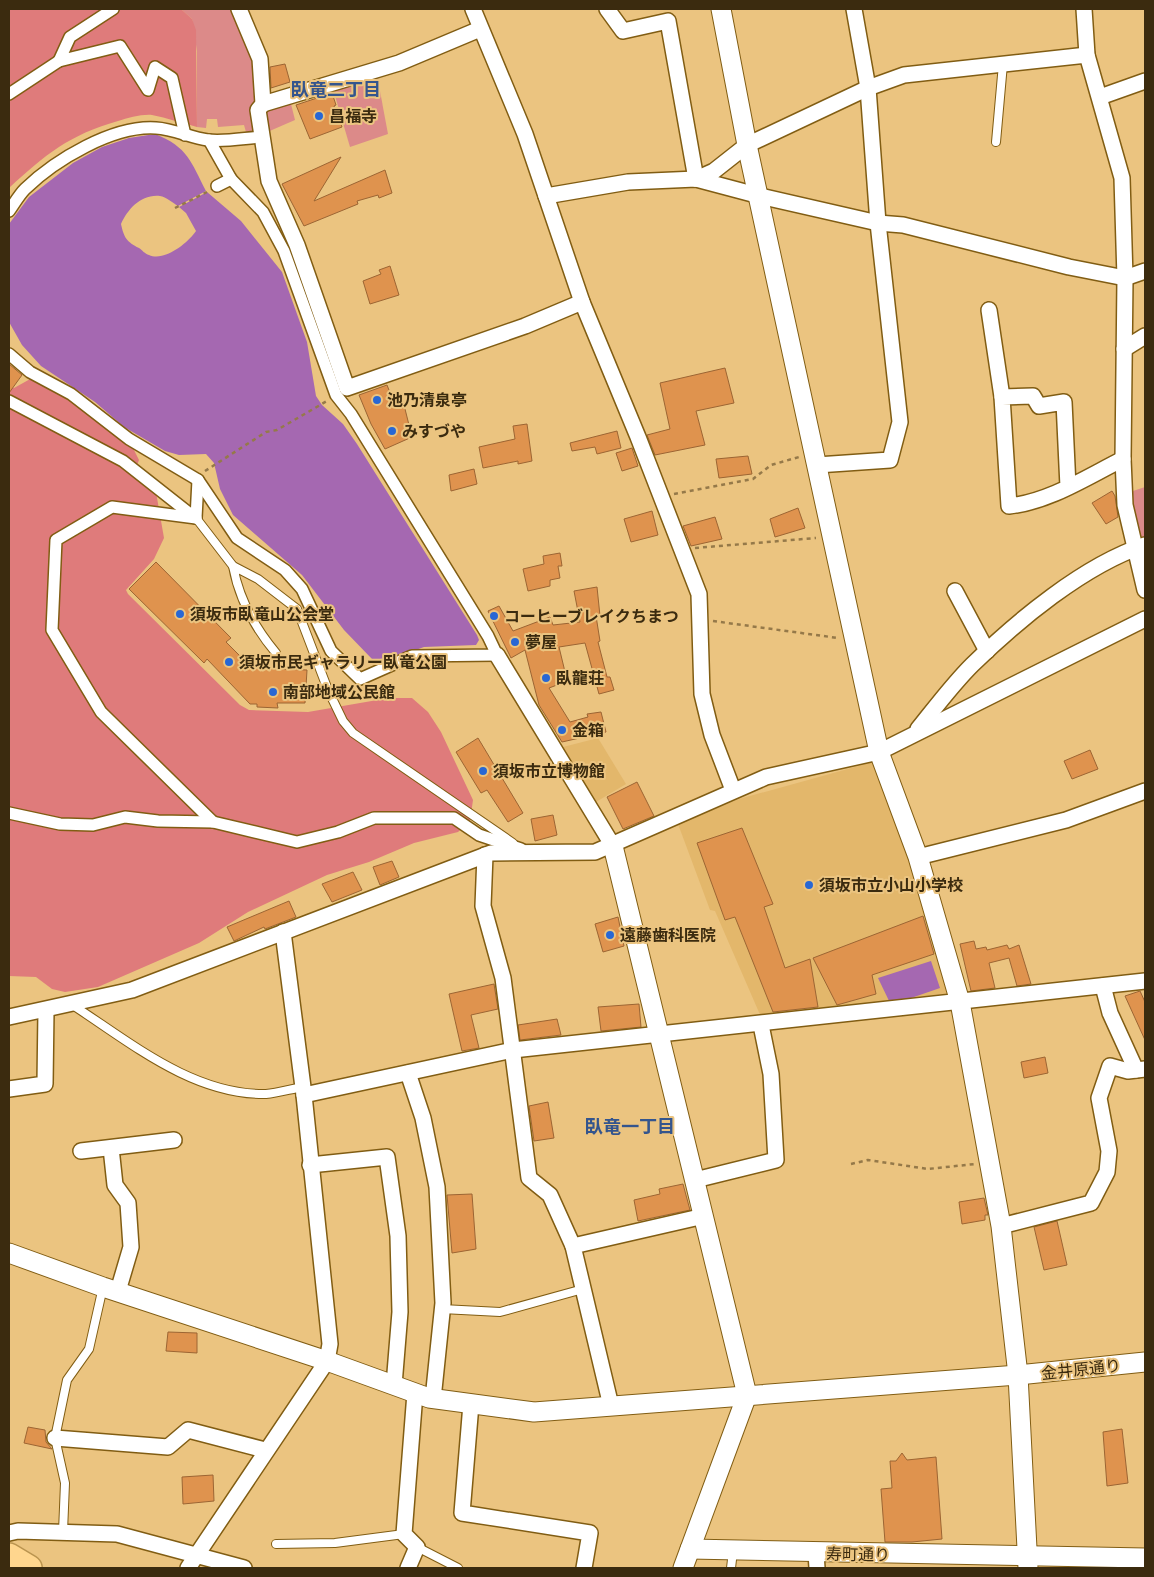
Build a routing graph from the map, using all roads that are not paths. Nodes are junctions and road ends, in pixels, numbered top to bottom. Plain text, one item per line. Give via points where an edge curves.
1 (113, 9) edge
2 (239, 9) edge
3 (473, 9) edge
4 (607, 9) edge
5 (721, 9) edge
6 (854, 9) edge
7 (1084, 9) edge
8 (480, 29) junction
9 (1087, 55) junction
10 (59, 61) junction
11 (1003, 64) junction
12 (1145, 81) edge
13 (868, 88) junction
14 (9, 94) edge
15 (1100, 97) junction
16 (262, 104) junction
17 (185, 135) junction
18 (262, 137) junction
19 (209, 140) junction
20 (996, 142) dead end
21 (748, 145) junction
22 (232, 179) junction
23 (696, 179) junction
24 (217, 186) road end
25 (546, 196) junction
26 (760, 196) junction
27 (9, 211) edge
28 (878, 223) junction
29 (1145, 272) edge
30 (1126, 278) junction
31 (582, 302) junction
32 (989, 310) dead end
33 (1145, 336) edge
34 (1124, 349) junction
35 (9, 354) edge
36 (1002, 397) junction
37 (9, 401) edge
38 (816, 459) junction
39 (1123, 459) junction
40 (198, 480) junction
41 (1068, 486) junction
42 (196, 518) junction
43 (1140, 546) edge
44 (233, 566) junction
45 (1145, 590) edge
46 (955, 591) dead end
47 (1145, 619) edge
48 (987, 651) junction
49 (276, 653) dead end
50 (497, 655) junction
51 (914, 734) junction
52 (879, 752) junction
53 (733, 790) junction
54 (1145, 790) edge
55 (9, 813) edge
56 (212, 822) junction
57 (613, 846) junction
58 (524, 851) junction
59 (485, 855) junction
60 (918, 857) junction
61 (283, 932) junction
62 (1145, 981) edge
63 (1104, 986) junction
64 (960, 1002) junction
65 (71, 1004) junction
66 (46, 1010) junction
67 (9, 1017) edge
68 (761, 1024) junction
69 (659, 1036) junction
70 (513, 1050) junction
71 (1141, 1070) edge
72 (408, 1073) junction
73 (9, 1089) edge
74 (304, 1091) junction
75 (174, 1140) dead end
76 (111, 1148) junction
77 (81, 1151) dead end
78 (310, 1165) junction
79 (695, 1180) junction
80 (704, 1216) junction
81 (1001, 1226) junction
82 (572, 1246) junction
83 (9, 1253) edge
84 (110, 1289) junction
85 (583, 1289) junction
86 (442, 1309) junction
87 (327, 1360) junction
88 (1145, 1362) edge
89 (1018, 1375) junction
90 (394, 1385) junction
91 (415, 1393) junction
92 (747, 1396) junction
93 (433, 1399) junction
94 (471, 1404) junction
95 (611, 1406) junction
96 (55, 1438) junction
97 (265, 1450) junction
98 (63, 1532) junction
99 (9, 1533) edge
100 (404, 1534) junction
101 (276, 1544) dead end
102 (417, 1547) junction
103 (690, 1549) junction
104 (9, 1556) edge
105 (1145, 1558) edge
106 (732, 1559) edge
107 (816, 1561) edge
108 (192, 1562) edge
109 (1027, 1563) edge
110 (29, 1568) edge
111 (244, 1568) edge
112 (408, 1568) edge
113 (458, 1568) edge
114 (584, 1568) edge
115 (683, 1568) edge

1 - 10 street via 70,37
2 - 16 street via 260,59
3 - 8 street
4 - 23 street via 623,32 668,22
5 - 21 street
6 - 13 street
7 - 9 street
8 - 16 street via 399,62
8 - 25 street via 525,134
9 - 11 street
9 - 15 street
10 - 14 street
10 - 17 street via 120,46 148,90 155,67 172,78
11 - 13 street via 904,75
11 - 20 lane
12 - 15 street
13 - 21 street
13 - 28 street
15 - 30 street via 1122,178
16 - 18 street via 258,110
17 - 19 street
17 - 27 street via 157,128 136,130 87,146 56,164 24,190
18 - 19 street
18 - 31 street via 269,181 297,245 347,388 525,326
19 - 22 street
21 - 23 street via 714,171
21 - 26 street
22 - 24 street
22 - 50 street via 263,212 284,251 336,395 351,414
23 - 25 street via 628,182
23 - 26 street
25 - 31 street
26 - 28 street
26 - 38 street
28 - 30 street via 903,225
28 - 38 street via 900,422 890,460
29 - 30 street
30 - 34 street
31 - 53 street via 699,594 702,694 712,735
32 - 36 street
33 - 34 street
34 - 39 street
35 - 40 street via 30,372 71,394 128,439
36 - 41 street via 1033,396 1039,406 1064,402
36 - 41 street via 1009,506 1030,504
37 - 42 street via 123,461
38 - 52 street
39 - 41 street
39 - 43 street via 1125,505
40 - 42 street
40 - 50 street via 237,538 284,570 302,589 331,651 360,679 412,656
42 - 44 lane
42 - 56 street via 112,508 56,540 52,630 102,712
43 - 45 street
43 - 48 street via 1089,572 1024,618
44 - 49 lane via 237,588 259,633
44 - 58 lane via 258,579 297,609 328,690 343,721 353,733
46 - 48 street
47 - 51 street
48 - 51 street via 970,666
50 - 57 street
51 - 52 street
52 - 53 street via 766,777
52 - 60 street
53 - 57 street
54 - 60 street via 1066,820
55 - 56 street via 60,824 93,825 125,817
56 - 58 street via 297,842 338,832 374,818 454,818 479,836
57 - 58 street via 595,852
57 - 69 street
58 - 59 street
59 - 61 street
59 - 70 street via 484,906 502,978
60 - 64 street
61 - 65 street via 132,990
61 - 74 street
62 - 63 street
63 - 64 street
63 - 71 street via 1110,1013
64 - 68 street
64 - 81 street
65 - 66 street
65 - 74 lane via 184,1076 244,1093
66 - 67 street
66 - 73 street via 45,1084
68 - 69 street
68 - 79 street via 771,1074 776,1160
69 - 70 street
69 - 79 street
70 - 72 street
70 - 82 street via 529,1178 550,1195
71 - 81 street via 1128,1071 1110,1066 1099,1098 1109,1151 1107,1172 1091,1203
72 - 74 street
72 - 86 street via 423,1118 437,1187
74 - 78 street
75 - 76 street
76 - 77 street
76 - 84 street via 115,1185 128,1203 131,1247
78 - 87 street via 330,1344
78 - 90 street via 387,1157 398,1236 400,1312
79 - 80 street
80 - 82 street
80 - 92 street
81 - 89 street
82 - 85 street
83 - 84 street, 金井原通り
84 - 87 street, 金井原通り
84 - 96 lane via 89,1349 67,1380
85 - 86 lane via 500,1312
85 - 95 street
86 - 93 street
87 - 90 street, 金井原通り
87 - 97 street
88 - 89 street, 金井原通り
89 - 92 street, 金井原通り
89 - 109 street
90 - 91 street, 金井原通り
91 - 93 street, 金井原通り
91 - 100 street
92 - 95 street, 金井原通り
92 - 103 street
93 - 94 street, 金井原通り
94 - 95 street, 金井原通り via 534,1412
94 - 114 street via 462,1513 590,1533
96 - 97 street via 168,1447 188,1430
96 - 98 lane via 65,1482
97 - 108 street
98 - 99 street
98 - 108 street via 116,1534
100 - 101 lane via 335,1543
100 - 102 street
102 - 112 street
102 - 113 lane
103 - 106 street, 寿町通り
103 - 115 street
104 - 110 highway
105 - 109 street, 寿町通り
106 - 107 street, 寿町通り
107 - 109 street, 寿町通り
108 - 111 street

